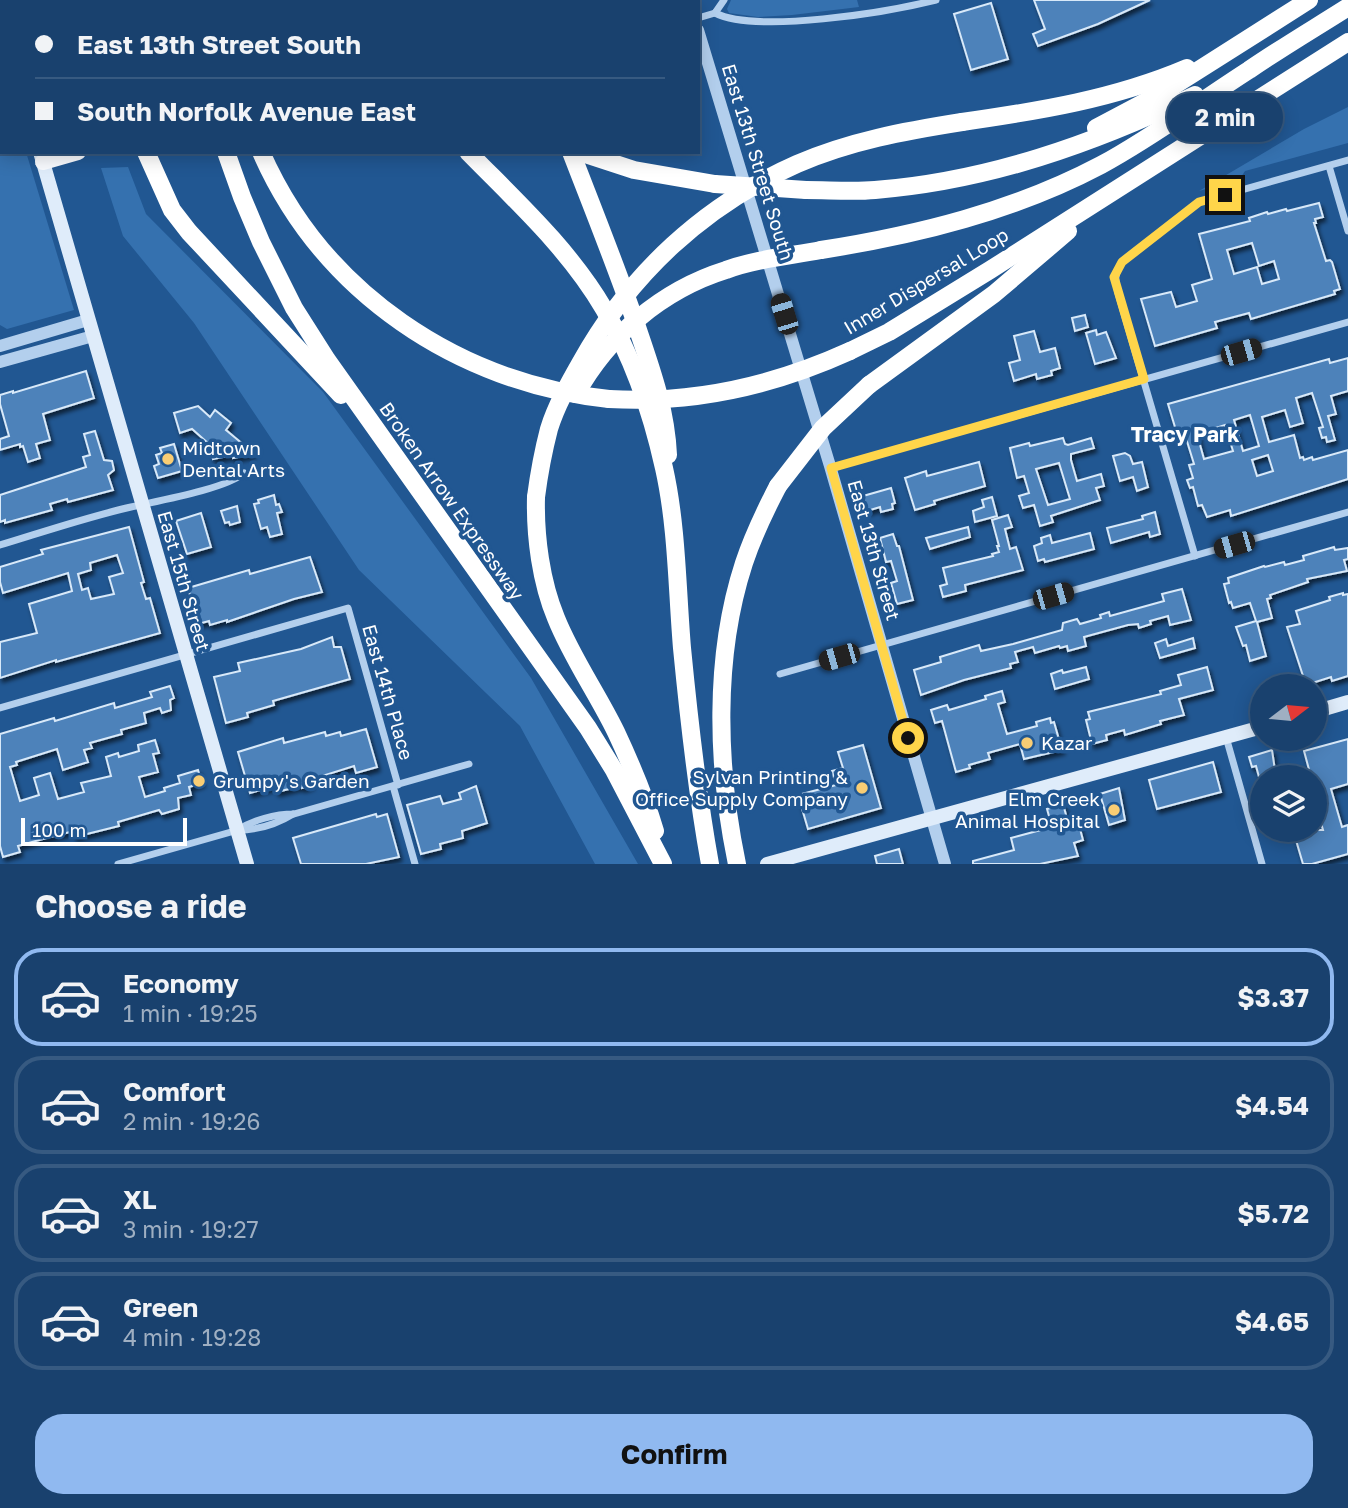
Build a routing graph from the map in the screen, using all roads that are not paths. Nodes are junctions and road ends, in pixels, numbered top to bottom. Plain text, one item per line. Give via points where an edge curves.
1 (724, 0) edge
2 (936, 0) edge
3 (1309, 0) edge
4 (1348, 7) edge
5 (715, 13) junction
6 (700, 17) edge
7 (700, 37) edge
8 (1348, 42) edge
9 (1232, 48) junction
10 (1248, 70) junction
11 (63, 154) edge
12 (147, 154) edge
13 (227, 154) edge
14 (262, 154) edge
15 (470, 154) edge
16 (572, 154) edge
17 (584, 154) edge
18 (41, 157) edge
19 (1348, 160) edge
20 (1024, 162) junction
21 (1329, 166) junction
22 (1116, 189) junction
23 (1348, 231) edge
24 (86, 314) junction
25 (1348, 322) edge
26 (93, 336) junction
27 (0, 346) edge
28 (0, 362) edge
29 (1144, 379) junction
30 (373, 427) junction
31 (830, 467) junction
32 (244, 473) dead end
33 (540, 497) junction
34 (142, 505) junction
35 (1348, 512) edge
36 (672, 522) junction
37 (0, 545) edge
38 (1195, 556) junction
39 (881, 645) junction
40 (186, 656) junction
41 (780, 674) dead end
42 (1348, 702) edge
43 (0, 708) edge
44 (1327, 708) edge
45 (1250, 730) edge
46 (1226, 737) junction
47 (469, 764) dead end
48 (395, 785) junction
49 (932, 819) junction
50 (238, 830) junction
51 (118, 864) edge
52 (247, 864) edge
53 (415, 864) edge
54 (664, 864) edge
55 (710, 864) edge
56 (737, 864) edge
57 (767, 864) edge
58 (945, 864) edge
59 (1262, 864) edge

1 - 5 street
2 - 5 street via 785,21 727,20
3 - 9 highway
4 - 10 highway
5 - 6 street
7 - 31 street, East 13th Street South
8 - 22 highway
9 - 20 highway via 1133,110
9 - 33 highway, bridge via 1122,92 876,138 798,164 727,202 659,257 610,315 572,376 550,427
10 - 20 highway via 1108,135
10 - 33 highway, bridge via 1149,138 1044,190 946,224 748,264 707,276 663,300 619,335 595,364 570,405
11 - 18 main road
12 - 30 highway via 172,210 189,232
13 - 30 highway, Broken Arrow Expressway via 283,288
14 - 22 highway, Inner Dispersal Loop, bridge via 308,233 336,267 399,322 489,371 531,386 609,399 691,398 762,384 817,366 889,332
15 - 36 highway via 557,246 604,310 650,419
16 - 36 highway via 654,379 667,428
17 - 20 highway, bridge via 671,177 806,190 913,186
18 - 24 main road, East 15th Street
19 - 21 street
21 - 23 street
21 - 29 street via 1199,202 1122,262 1114,277
22 - 56 highway, bridge via 994,294 869,386 823,428 778,486 744,562 726,660 723,754
24 - 26 main road, East 15th Street
24 - 27 street
25 - 29 street
26 - 28 street
26 - 34 main road, East 15th Street
29 - 31 street
29 - 38 street
30 - 54 highway, Broken Arrow Expressway via 589,728
31 - 39 street, East 13th Street
32 - 34 street via 237,479
33 - 54 highway via 539,538 545,582 556,616 645,797
34 - 37 street
34 - 40 main road, East 15th Street
35 - 38 street
36 - 55 highway via 693,747
38 - 39 street
39 - 41 street
39 - 49 street
40 - 43 street
40 - 48 street, East 14th Place via 348,608
40 - 50 main road, East 15th Street
42 - 44 main road
45 - 46 main road
46 - 49 main road
46 - 59 street
47 - 48 street
48 - 50 street via 270,817
48 - 53 street, East 14th Place
49 - 57 main road
49 - 58 street
50 - 51 street
50 - 52 main road, East 15th Street

